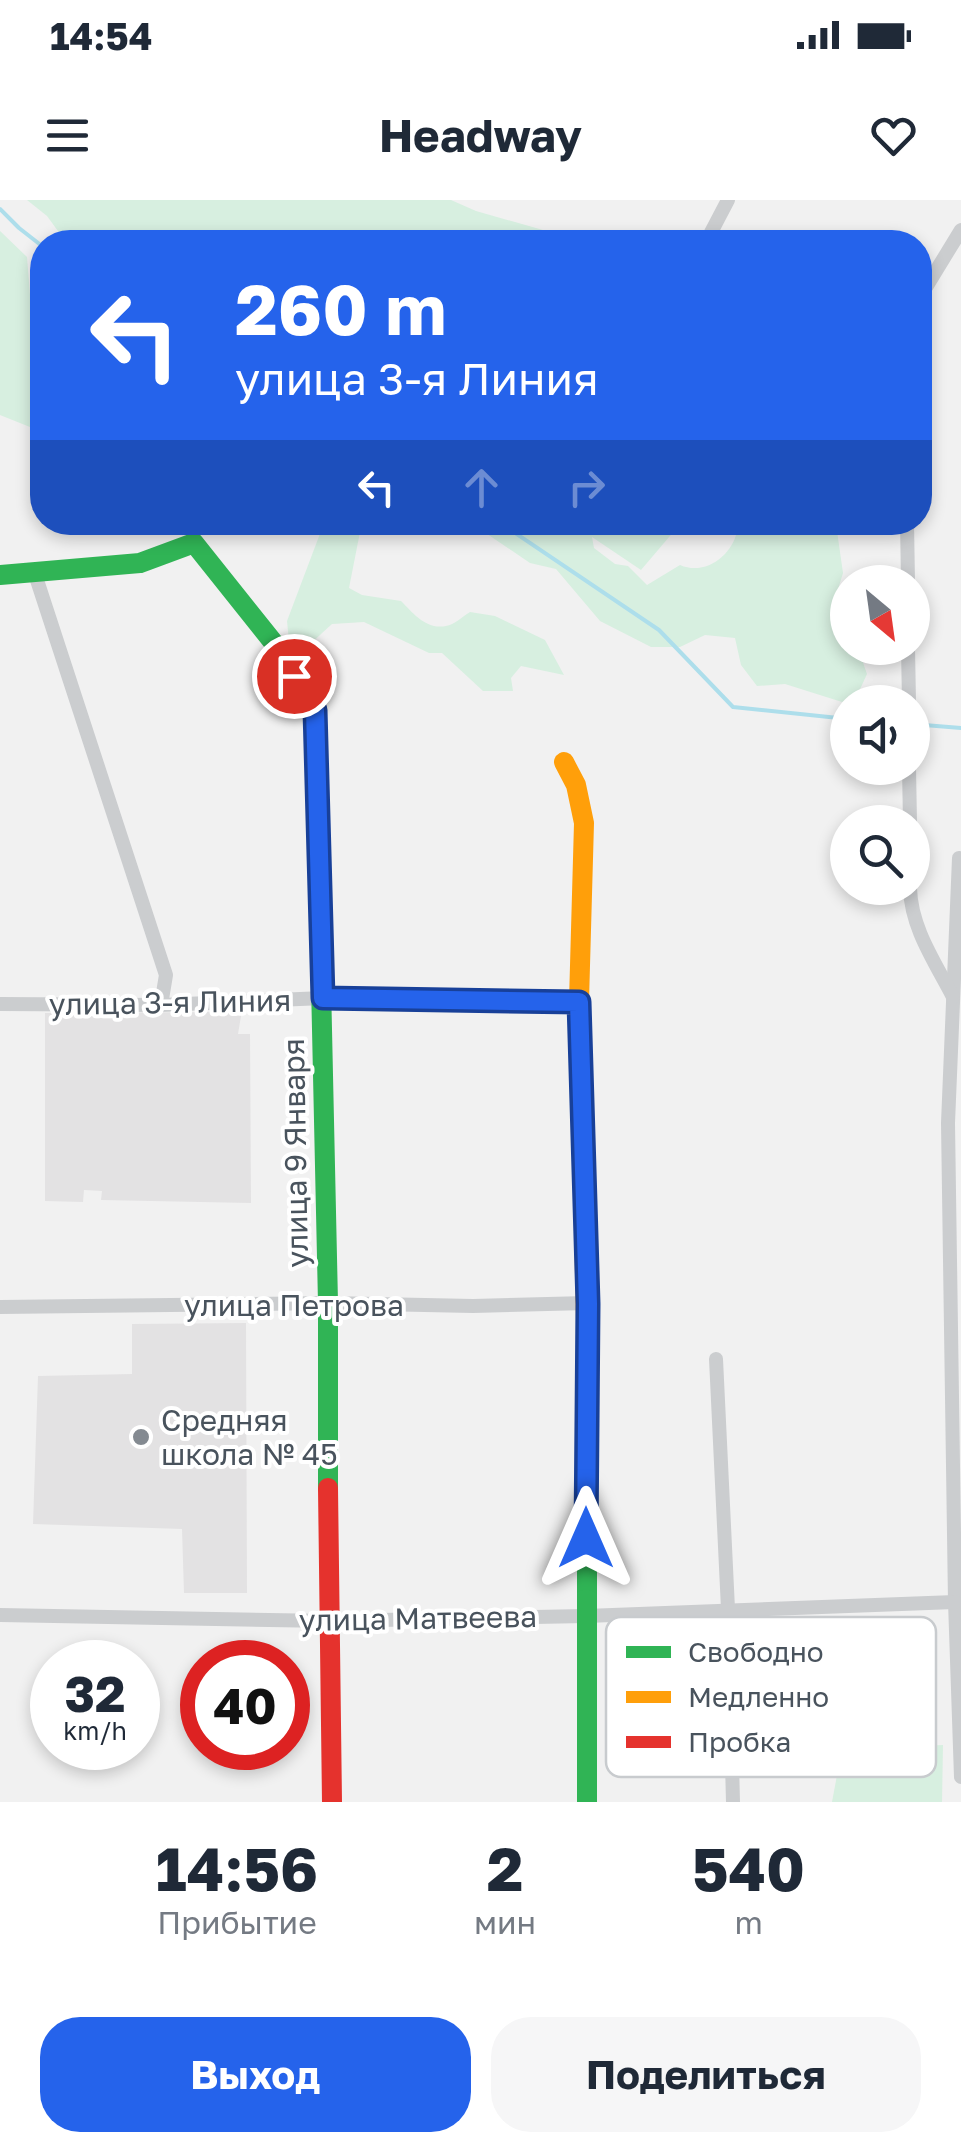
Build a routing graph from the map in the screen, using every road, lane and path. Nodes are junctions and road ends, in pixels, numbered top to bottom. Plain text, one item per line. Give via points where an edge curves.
1 (728, 200) edge
2 (712, 230) edge
3 (961, 230) edge
4 (932, 278) edge
5 (907, 535) edge
6 (908, 565) edge
7 (34, 574) junction
8 (0, 575) edge
9 (564, 762) dead end
10 (959, 858) edge
11 (910, 905) edge
12 (323, 998) junction
13 (954, 998) junction
14 (579, 1002) junction
15 (0, 1004) edge
16 (161, 1005) junction
17 (954, 1123) edge
18 (328, 1302) junction
19 (588, 1304) junction
20 (0, 1307) edge
21 (716, 1359) dead end
22 (955, 1602) junction
23 (728, 1609) junction
24 (0, 1615) edge
25 (586, 1616) junction
26 (728, 1617) edge
27 (328, 1621) junction
28 (731, 1777) edge
29 (961, 1778) edge
30 (332, 1802) edge
31 (587, 1802) edge
32 (732, 1802) edge

1 - 2 street
3 - 4 street
5 - 6 street
7 - 8 street
7 - 12 street, улица 9 Января via 140,563 194,543 273,642 315,710
7 - 16 street via 166,974
9 - 14 street via 584,824
10 - 13 street
11 - 13 street
12 - 14 street, улица 3-я Линия
12 - 16 street, улица 3-я Линия
12 - 18 street, улица 9 Января
13 - 17 street
14 - 19 street
15 - 16 street, улица 3-я Линия
17 - 22 street
18 - 19 street, улица Петрова
18 - 20 street, улица Петрова
18 - 27 street, улица 9 Января
19 - 25 street
21 - 23 street
22 - 23 street, улица Матвеева
22 - 29 street
23 - 25 street, улица Матвеева
23 - 26 street
24 - 27 street, улица Матвеева
25 - 27 street, улица Матвеева
25 - 31 street
27 - 30 street, улица 9 Января
28 - 32 street

